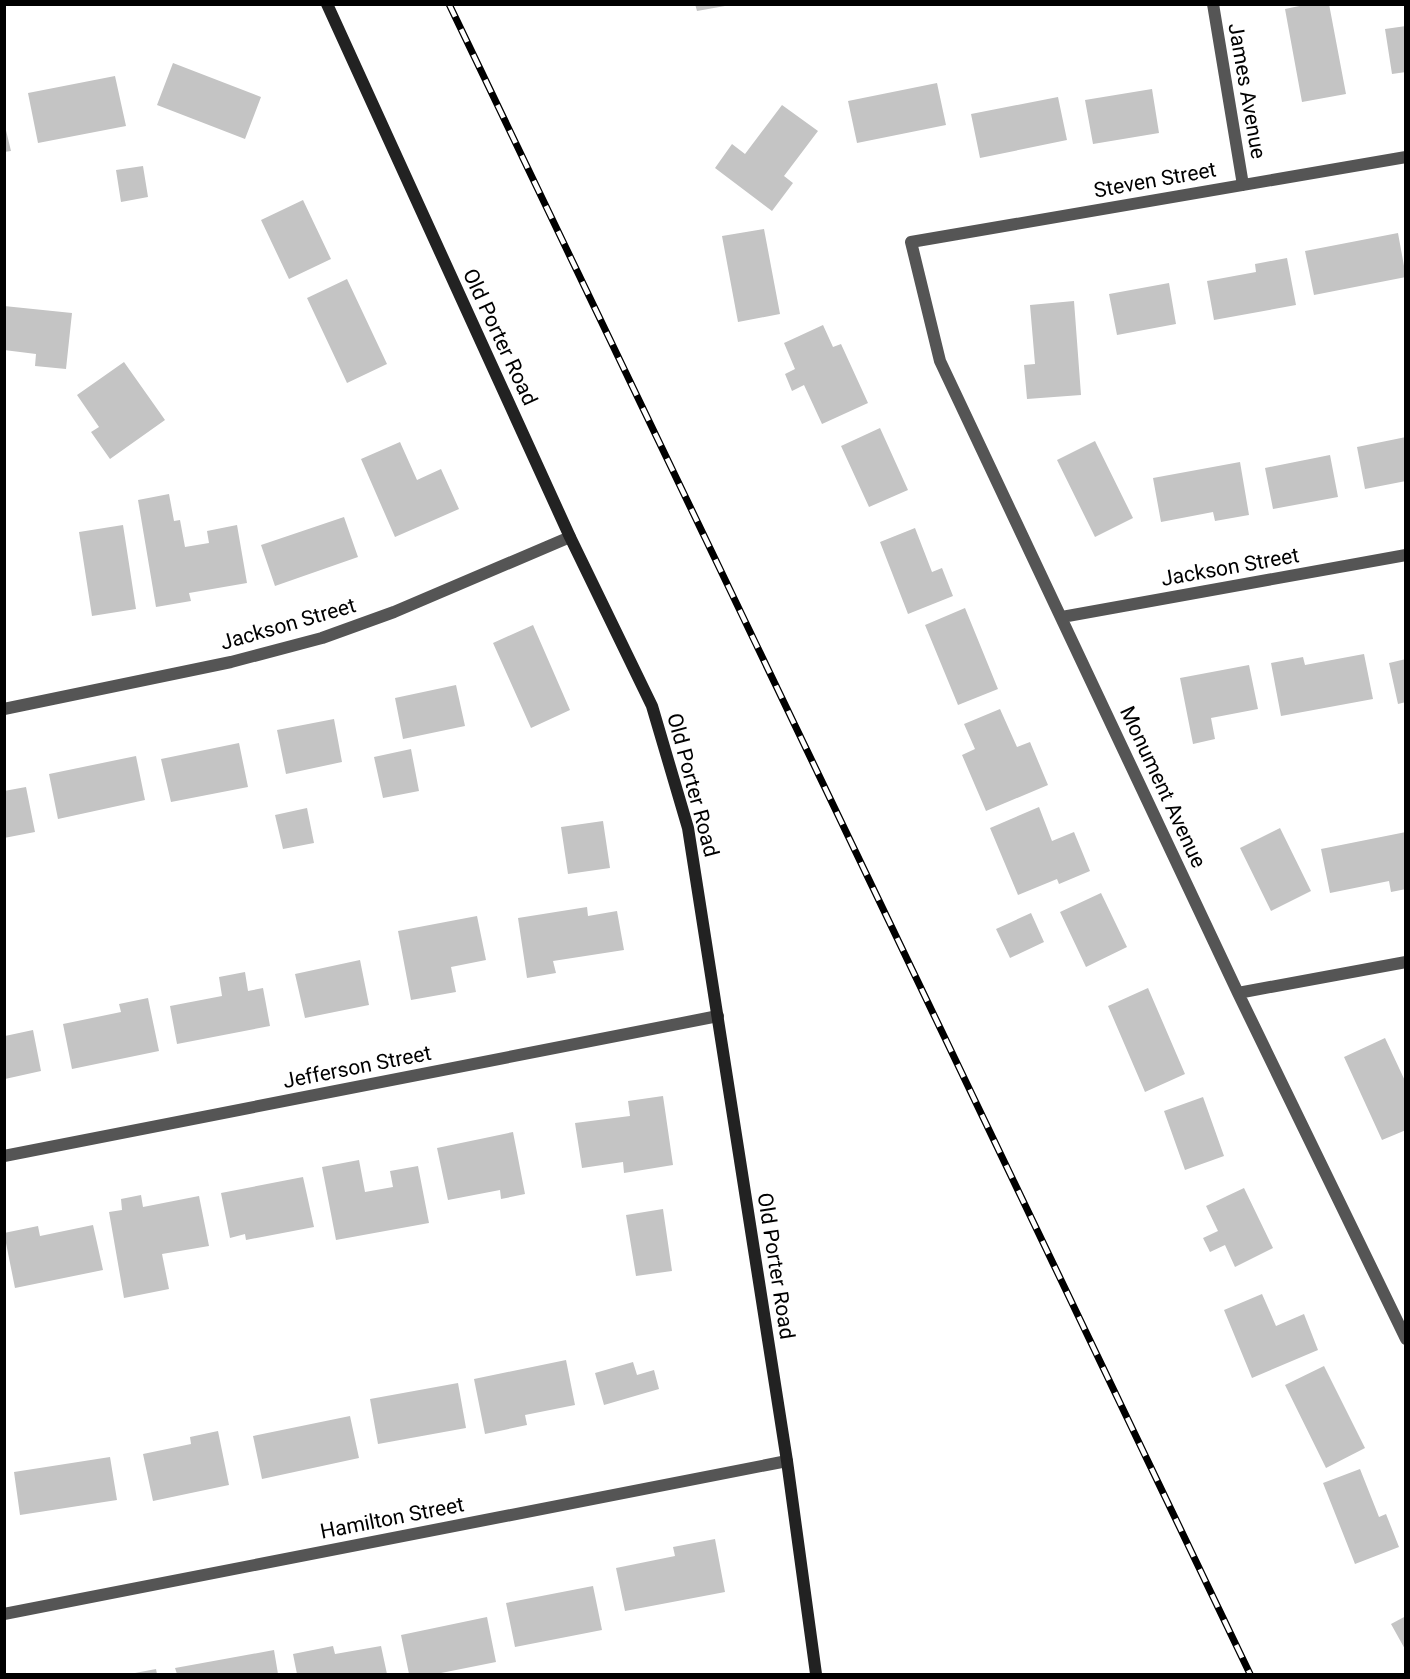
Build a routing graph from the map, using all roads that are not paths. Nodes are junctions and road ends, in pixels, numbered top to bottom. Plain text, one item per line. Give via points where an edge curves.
1 (327, 4) edge
2 (1213, 4) edge
3 (1406, 157) edge
4 (1243, 185) junction
5 (911, 242) joint
6 (570, 537) junction
7 (1406, 555) edge
8 (1062, 617) junction
9 (4, 709) edge
10 (1406, 962) edge
11 (1238, 993) junction
12 (718, 1016) junction
13 (4, 1156) edge
14 (1406, 1339) edge
15 (787, 1461) junction
16 (4, 1614) edge
17 (816, 1674) edge

1 - 6 street, Old Porter Road
2 - 4 street, James Avenue
3 - 4 street, Steven Street
4 - 5 street, Steven Street
5 - 8 street, Monument Avenue via 940,361
6 - 9 street, Jackson Street via 394,612 322,638 231,662
6 - 12 street, Old Porter Road via 652,706 688,828
7 - 8 street, Jackson Street
8 - 11 street, Monument Avenue
10 - 11 street
11 - 14 street, Monument Avenue
12 - 13 street, Jefferson Street
12 - 15 street, Old Porter Road
15 - 16 street, Hamilton Street
15 - 17 street, Old Porter Road

